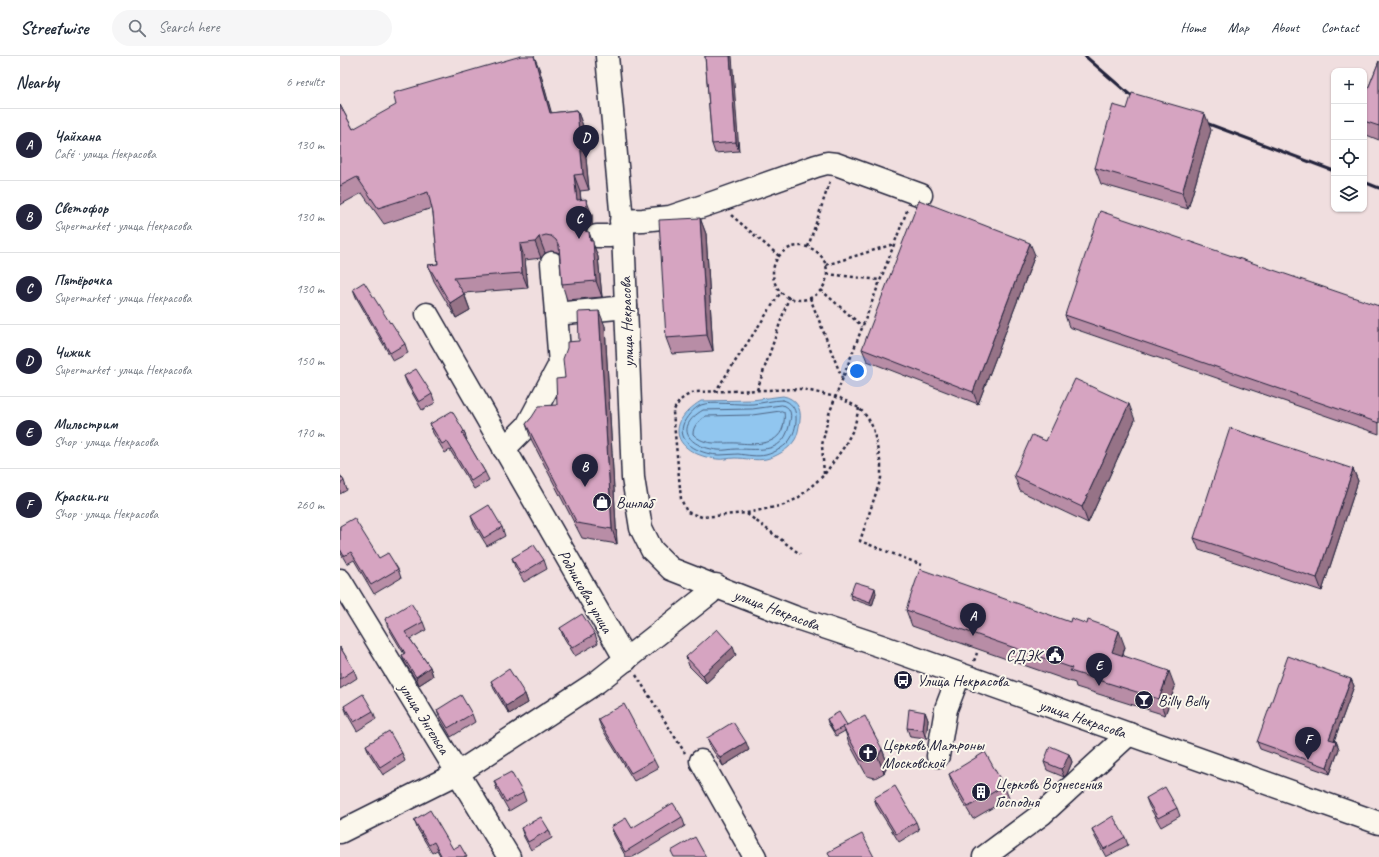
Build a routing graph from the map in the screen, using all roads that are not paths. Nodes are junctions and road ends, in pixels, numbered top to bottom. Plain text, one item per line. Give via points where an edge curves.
1 (606, 56) edge
2 (915, 200) road end
3 (622, 227) junction
4 (596, 236) dead end
5 (552, 263) dead end
6 (626, 307) junction
7 (427, 314) dead end
8 (556, 314) junction
9 (504, 449) junction
10 (340, 580) edge
11 (716, 585) junction
12 (626, 660) junction
13 (959, 674) junction
14 (1129, 734) junction
15 (938, 756) dead end
16 (701, 761) road end
17 (458, 773) junction
18 (1379, 823) edge
19 (340, 832) edge
20 (509, 857) edge
21 (755, 857) edge
22 (984, 857) edge

1 - 3 street, улица Некрасова
2 - 3 street via 836,164 827,164 670,217 643,220
3 - 4 street via 610,236
3 - 6 street, улица Некрасова
5 - 8 street
6 - 8 street
6 - 11 street, улица Некрасова via 633,478 641,528 652,550 671,569
7 - 9 street, Родниковая улица
8 - 9 street via 560,364 527,426
9 - 12 street, Родниковая улица
10 - 17 street, улица Энгельса
11 - 12 street via 710,593
11 - 13 street, улица Некрасова via 794,617
12 - 17 street via 597,682
13 - 14 street, улица Некрасова
13 - 15 street via 946,709
14 - 18 street, улица Некрасова
14 - 22 street via 1042,814
16 - 21 street
17 - 19 street
17 - 20 street, улица Энгельса

